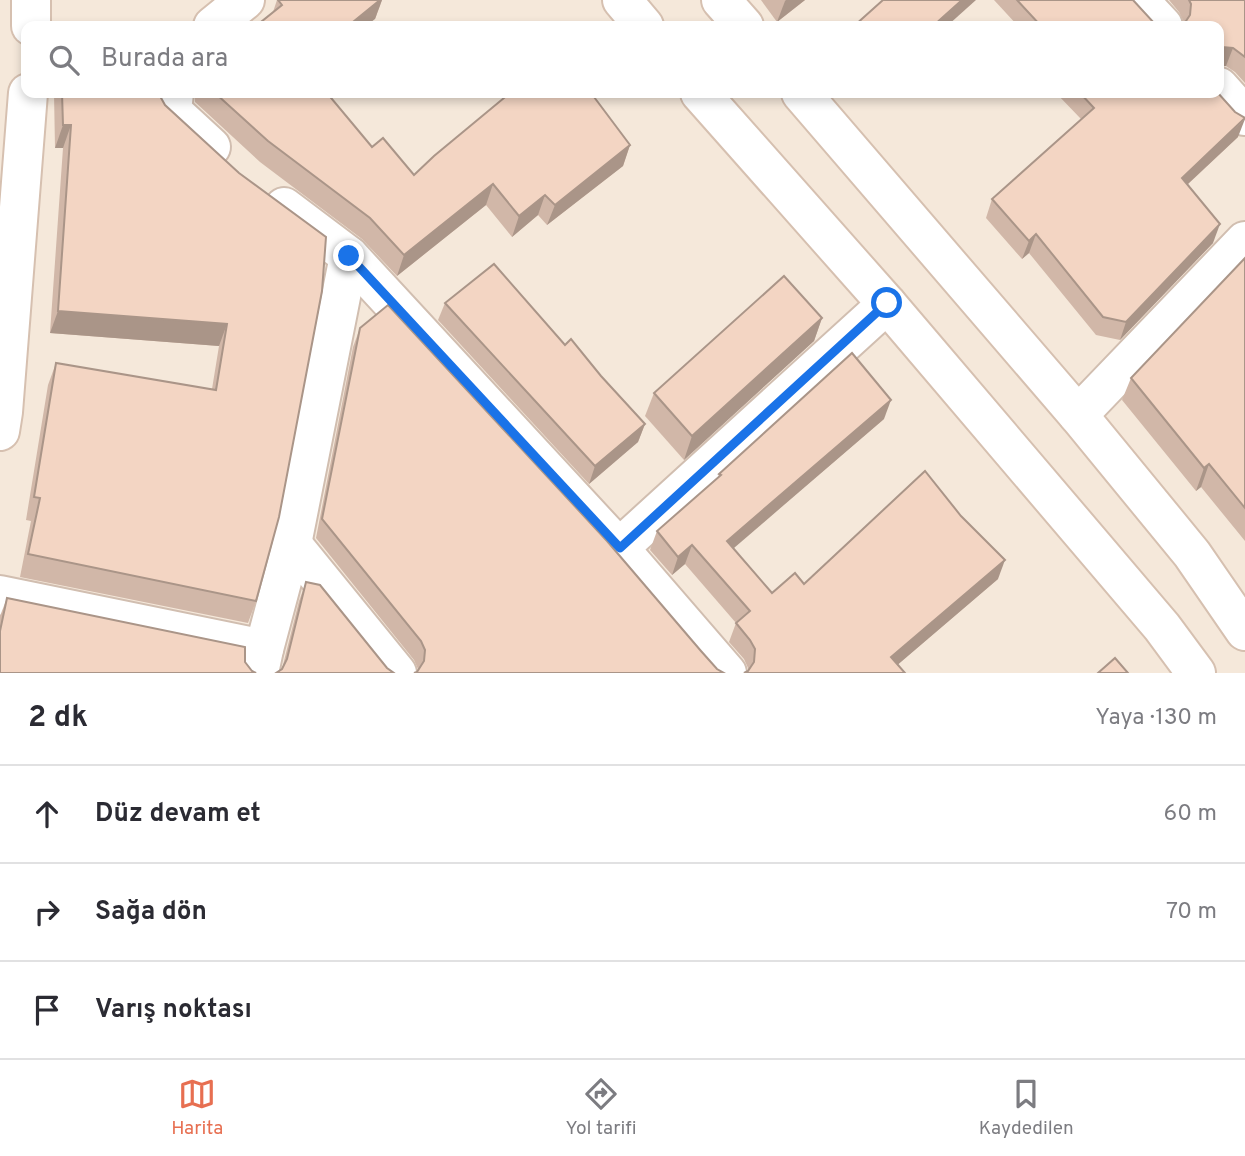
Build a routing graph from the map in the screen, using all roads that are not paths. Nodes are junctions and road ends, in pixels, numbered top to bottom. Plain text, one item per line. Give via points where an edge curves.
1 (31, 0) edge
2 (245, 0) edge
3 (622, 0) edge
4 (721, 0) edge
5 (1139, 0) edge
6 (31, 21) edge
7 (219, 21) edge
8 (640, 21) edge
9 (740, 21) edge
10 (1158, 21) edge
11 (1224, 93) edge
12 (28, 98) edge
13 (173, 98) edge
14 (704, 98) edge
15 (805, 98) edge
16 (1245, 116) edge
17 (1245, 240) edge
18 (349, 256) junction
19 (887, 303) junction
20 (1078, 415) junction
21 (1, 419) edge
22 (292, 544) junction
23 (620, 548) junction
24 (0, 595) edge
25 (1245, 631) edge
26 (262, 661) edge
27 (397, 673) edge
28 (727, 673) edge
29 (1196, 673) edge

1 - 6 street
2 - 7 street
3 - 8 street
4 - 9 street
5 - 10 street
11 - 16 street
12 - 21 street
13 - 18 street via 172,111 247,179
14 - 19 street
15 - 20 street
17 - 20 street
18 - 22 street
18 - 23 street
19 - 23 street
19 - 29 street
20 - 25 street via 1192,554
22 - 26 street
22 - 27 street
23 - 28 street
24 - 26 street

